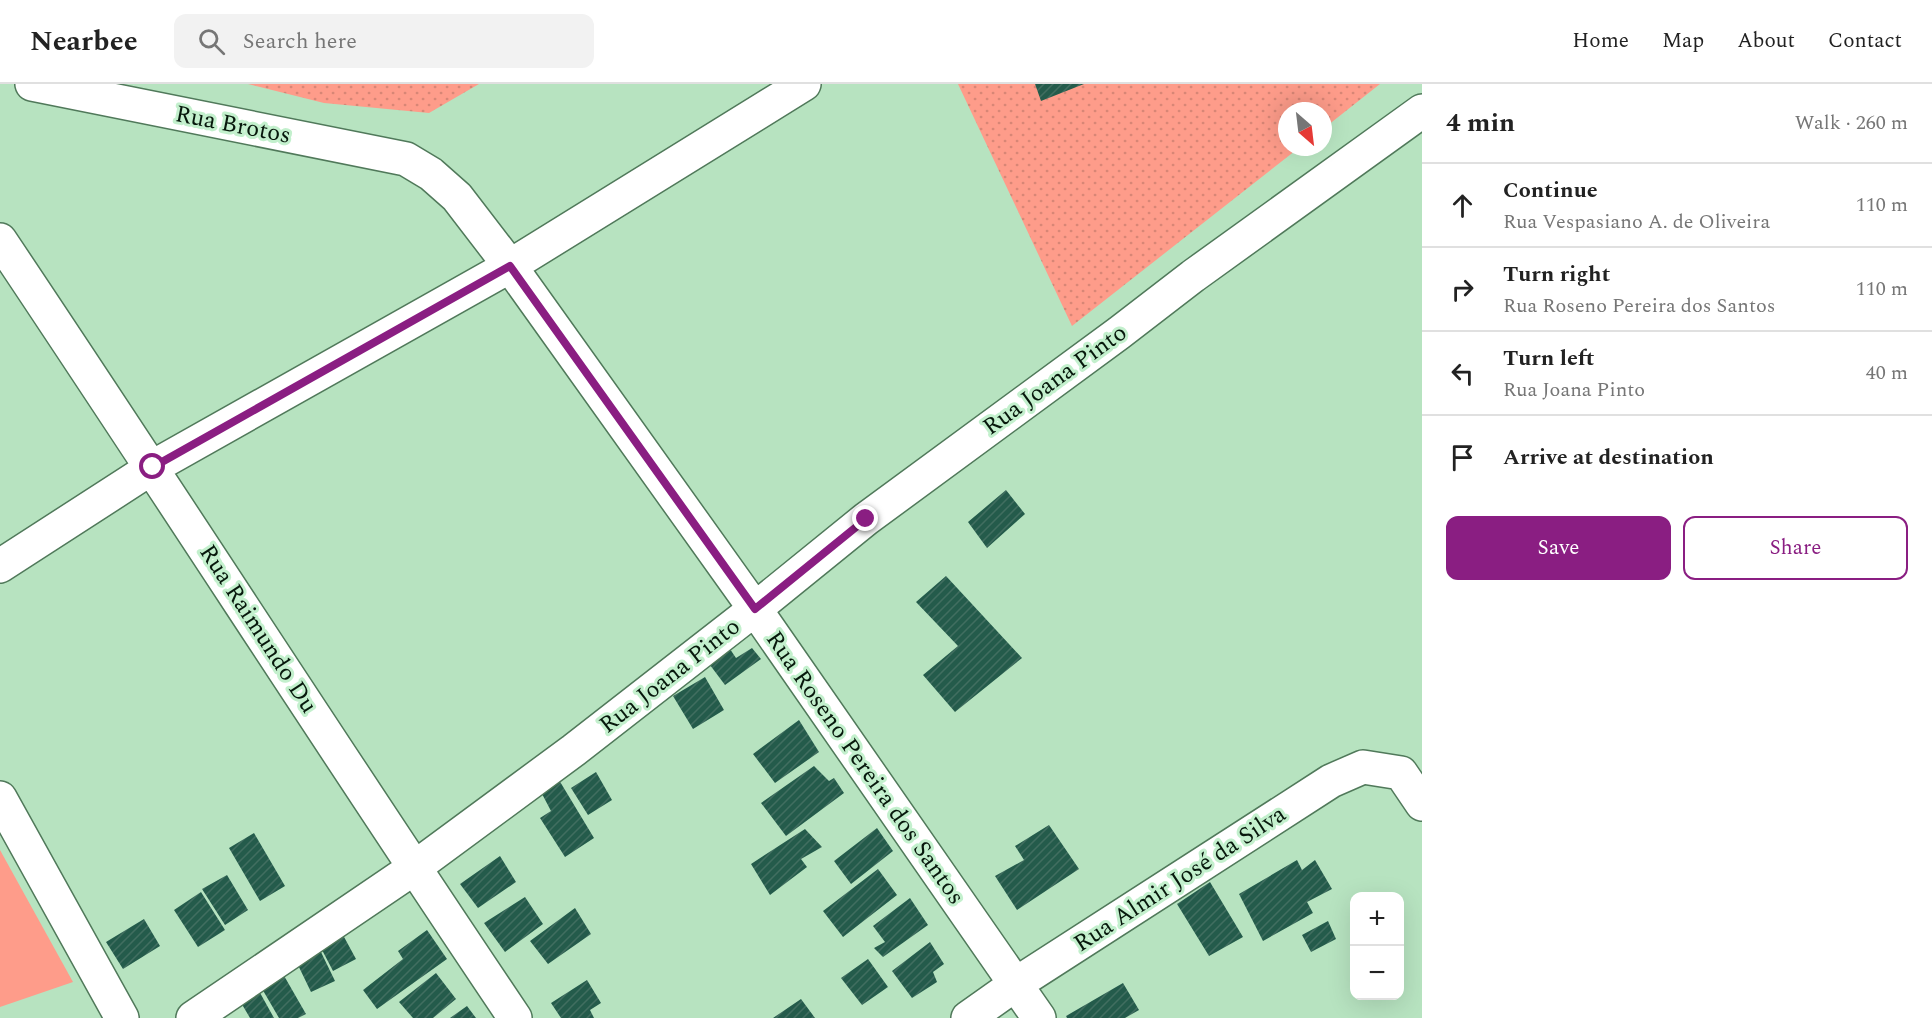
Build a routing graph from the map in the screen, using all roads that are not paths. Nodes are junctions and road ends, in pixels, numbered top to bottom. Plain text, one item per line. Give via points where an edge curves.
1 (32, 84) edge
2 (804, 84) edge
3 (1422, 111) edge
4 (431, 174) joint
5 (0, 240) edge
6 (510, 266) junction
7 (153, 467) junction
8 (0, 566) edge
9 (755, 609) junction
10 (0, 798) edge
11 (1422, 804) edge
12 (414, 868) junction
13 (1016, 984) junction
14 (122, 1018) edge
15 (193, 1018) edge
16 (515, 1018) edge
17 (968, 1018) edge
18 (1039, 1018) edge

1 - 4 street, Rua Brotos via 406,159
2 - 6 street
3 - 9 street, Rua Joana Pinto via 866,519
4 - 6 street, Rua Roseno Pereira dos Santos via 457,197
5 - 7 street, Rua Raimundo Du
6 - 7 street
6 - 9 street, Rua Roseno Pereira dos Santos
7 - 8 street
7 - 12 street, Rua Raimundo Du
9 - 12 street, Rua Joana Pinto
9 - 13 street, Rua Roseno Pereira dos Santos
10 - 14 street
11 - 13 street, Rua Almir José da Silva via 1401,773 1363,767 1331,781
12 - 15 street, Rua Joana Pinto
12 - 16 street, Rua Raimundo Du
13 - 17 street, Rua Almir José da Silva
13 - 18 street, Rua Roseno Pereira dos Santos

